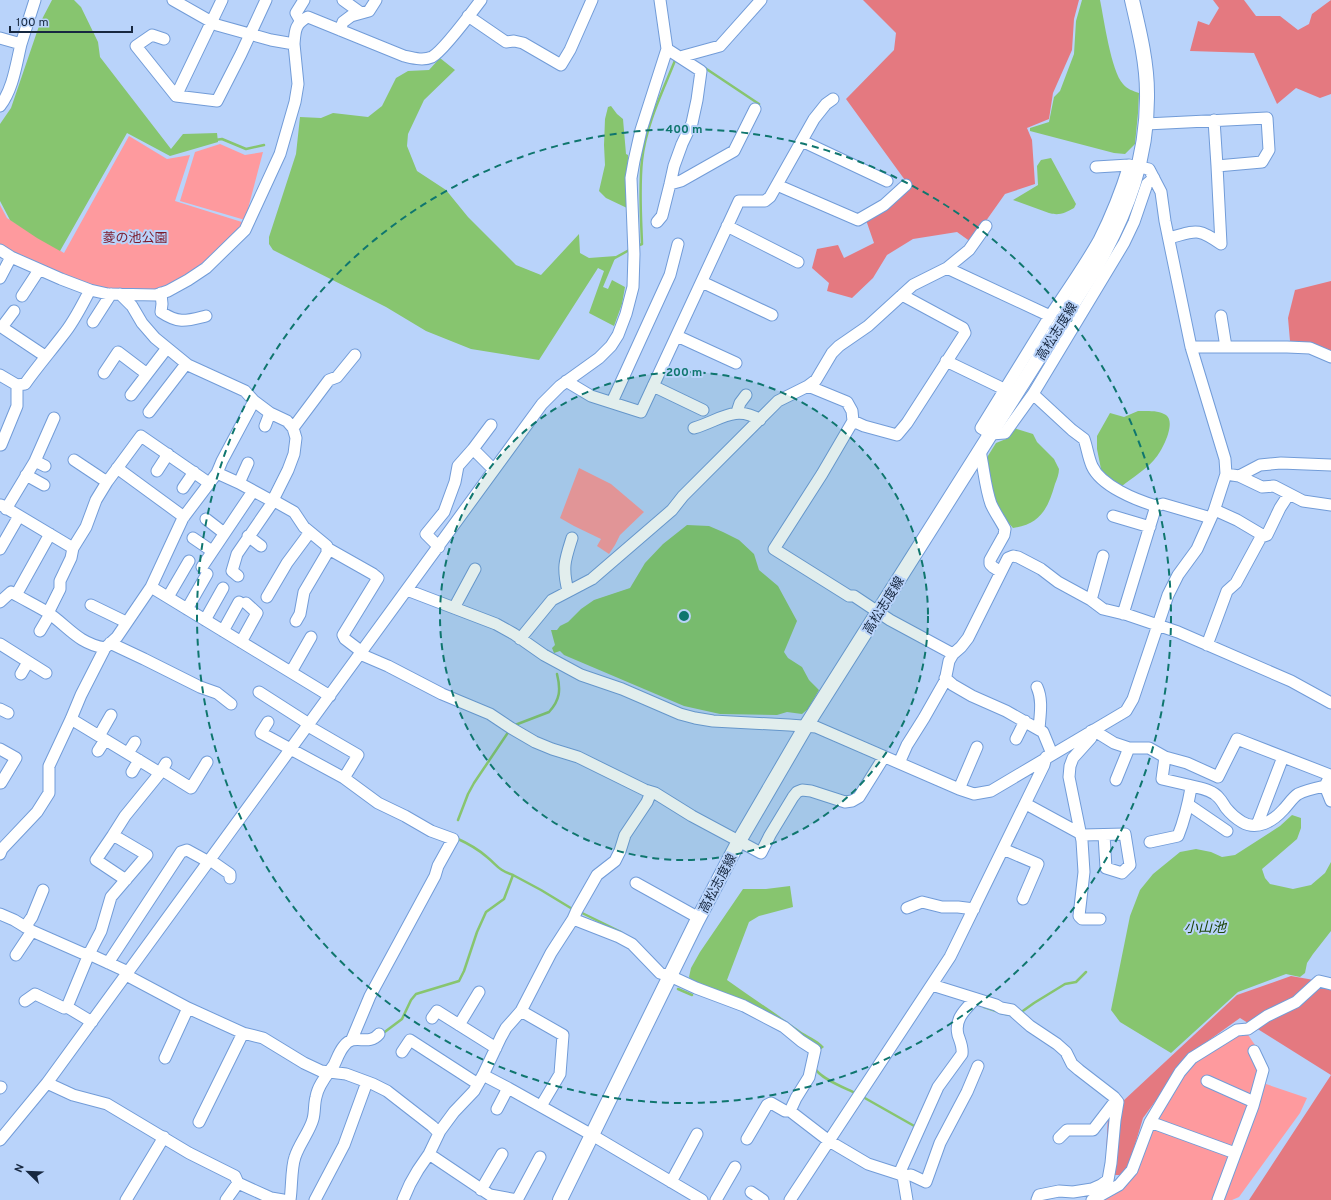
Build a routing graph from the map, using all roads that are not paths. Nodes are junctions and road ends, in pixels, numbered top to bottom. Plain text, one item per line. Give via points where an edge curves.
1 (35, 0) edge
2 (173, 0) edge
3 (222, 0) edge
4 (266, 0) edge
5 (304, 0) edge
6 (343, 0) edge
7 (376, 0) edge
8 (481, 0) edge
9 (592, 0) edge
10 (660, 0) edge
11 (761, 0) edge
12 (1132, 0) edge
13 (361, 13) junction
14 (468, 16) junction
15 (300, 20) junction
16 (211, 22) junction
17 (340, 30) junction
18 (250, 35) junction
19 (0, 38) edge
20 (164, 39) dead end
21 (21, 44) junction
22 (294, 44) junction
23 (667, 49) junction
24 (680, 57) junction
25 (176, 96) junction
26 (834, 99) dead end
27 (0, 106) edge
28 (755, 109) dead end
29 (1214, 120) junction
30 (1146, 124) junction
31 (802, 141) junction
32 (1134, 166) junction
33 (1217, 166) junction
34 (1096, 167) dead end
35 (1154, 178) junction
36 (887, 181) dead end
37 (670, 184) junction
38 (777, 185) junction
39 (906, 185) dead end
40 (657, 222) dead end
41 (727, 226) junction
42 (986, 226) dead end
43 (1169, 238) junction
44 (678, 244) dead end
45 (0, 250) edge
46 (11, 256) junction
47 (798, 262) dead end
48 (947, 268) junction
49 (40, 270) junction
50 (0, 278) edge
51 (702, 282) junction
52 (90, 290) junction
53 (161, 293) junction
54 (116, 294) junction
55 (22, 296) dead end
56 (902, 296) junction
57 (14, 312) dead end
58 (772, 315) dead end
59 (206, 316) dead end
60 (1050, 316) junction
61 (1221, 316) dead end
62 (93, 322) dead end
63 (1, 326) edge
64 (676, 336) junction
65 (1226, 347) junction
66 (167, 348) junction
67 (1191, 348) junction
68 (355, 355) dead end
69 (45, 356) junction
70 (1331, 357) edge
71 (946, 361) junction
72 (736, 363) dead end
73 (186, 364) junction
74 (104, 373) dead end
75 (147, 374) junction
76 (0, 375) edge
77 (566, 381) junction
78 (16, 385) junction
79 (653, 386) junction
80 (808, 386) junction
81 (1004, 389) junction
82 (1033, 394) junction
83 (131, 395) dead end
84 (746, 395) dead end
85 (254, 401) junction
86 (612, 402) junction
87 (703, 410) dead end
88 (149, 412) dead end
89 (737, 412) junction
90 (270, 413) junction
91 (54, 418) dead end
92 (760, 420) junction
93 (853, 421) junction
94 (491, 424) dead end
95 (266, 426) dead end
96 (293, 428) junction
97 (694, 428) dead end
98 (991, 434) junction
99 (1, 445) dead end
100 (472, 450) junction
101 (980, 451) junction
102 (168, 454) junction
103 (74, 460) dead end
104 (248, 463) dead end
105 (1331, 465) edge
106 (117, 468) junction
107 (494, 470) junction
108 (157, 471) dead end
109 (194, 472) junction
110 (217, 473) junction
111 (1226, 474) junction
112 (26, 475) junction
113 (1239, 476) junction
114 (107, 482) junction
115 (209, 483) junction
116 (239, 483) junction
117 (44, 485) dead end
118 (183, 488) dead end
119 (253, 491) junction
120 (1290, 494) junction
121 (272, 501) junction
122 (1331, 505) edge
123 (1156, 506) junction
124 (3, 507) edge
125 (1213, 514) junction
126 (19, 516) junction
127 (1113, 516) dead end
128 (184, 517) junction
129 (206, 519) dead end
130 (1150, 527) junction
131 (310, 532) junction
132 (224, 533) junction
133 (50, 534) junction
134 (248, 536) junction
135 (1264, 536) junction
136 (193, 538) dead end
137 (572, 538) dead end
138 (261, 546) dead end
139 (438, 547) junction
140 (73, 548) junction
141 (327, 548) junction
142 (0, 549) edge
143 (212, 551) junction
144 (1103, 556) dead end
145 (189, 561) dead end
146 (475, 569) dead end
147 (1001, 572) junction
148 (238, 576) dead end
149 (151, 587) junction
150 (223, 588) dead end
151 (407, 590) junction
152 (568, 591) junction
153 (16, 595) junction
154 (267, 597) dead end
155 (168, 598) junction
156 (1091, 600) junction
157 (0, 602) edge
158 (91, 605) dead end
159 (454, 608) junction
160 (187, 609) junction
161 (878, 612) junction
162 (49, 614) junction
163 (1124, 614) junction
164 (205, 620) junction
165 (296, 621) dead end
166 (126, 622) junction
167 (1157, 624) junction
168 (40, 631) dead end
169 (223, 631) junction
170 (311, 637) dead end
171 (520, 639) junction
172 (241, 642) junction
173 (0, 644) edge
174 (108, 645) junction
175 (1208, 645) junction
176 (361, 653) junction
177 (953, 654) junction
178 (28, 662) junction
179 (291, 672) junction
180 (46, 673) dead end
181 (21, 674) dead end
182 (945, 678) junction
183 (1037, 687) dead end
184 (259, 692) dead end
185 (330, 696) junction
186 (1331, 703) edge
187 (231, 704) dead end
188 (111, 715) dead end
189 (71, 719) junction
190 (1025, 721) junction
191 (268, 722) dead end
192 (308, 725) junction
193 (806, 726) junction
194 (1039, 729) junction
195 (1092, 730) junction
196 (102, 738) junction
197 (1016, 739) dead end
198 (135, 742) dead end
199 (977, 747) dead end
200 (1129, 748) junction
201 (0, 749) edge
202 (291, 750) junction
203 (98, 751) dead end
204 (128, 753) junction
205 (884, 756) junction
206 (1049, 756) junction
207 (1165, 757) junction
208 (1283, 757) junction
209 (139, 760) junction
210 (207, 762) dead end
211 (899, 763) junction
212 (163, 768) junction
213 (132, 772) dead end
214 (1330, 773) edge
215 (344, 778) junction
216 (1116, 780) dead end
217 (0, 783) edge
218 (1188, 785) junction
219 (1325, 786) junction
220 (959, 789) junction
221 (651, 792) junction
222 (1331, 801) edge
223 (1026, 804) junction
224 (1188, 805) junction
225 (1257, 826) junction
226 (1227, 831) dead end
227 (1080, 833) junction
228 (113, 835) junction
229 (1104, 835) dead end
230 (739, 841) junction
231 (1150, 842) dead end
232 (1003, 849) junction
233 (0, 854) edge
234 (210, 861) junction
235 (230, 878) dead end
236 (126, 880) junction
237 (636, 883) dead end
238 (43, 890) dead end
239 (1023, 899) dead end
240 (907, 908) dead end
241 (974, 909) junction
242 (575, 914) junction
243 (1, 916) edge
244 (698, 918) junction
245 (1100, 919) dead end
246 (28, 929) junction
247 (89, 954) junction
248 (16, 955) dead end
249 (108, 963) junction
250 (127, 974) junction
251 (670, 976) junction
252 (1331, 984) edge
253 (932, 985) junction
254 (479, 992) dead end
255 (975, 999) junction
256 (25, 1001) dead end
257 (67, 1008) junction
258 (188, 1008) junction
259 (521, 1011) junction
260 (432, 1018) dead end
261 (92, 1022) junction
262 (459, 1024) junction
263 (243, 1033) junction
264 (379, 1034) dead end
265 (352, 1039) junction
266 (496, 1048) junction
267 (1254, 1051) dead end
268 (402, 1052) dead end
269 (165, 1058) dead end
270 (978, 1066) dead end
271 (332, 1072) junction
272 (481, 1079) junction
273 (1206, 1081) dead end
274 (367, 1082) junction
275 (48, 1083) junction
276 (508, 1088) junction
277 (1116, 1100) junction
278 (1254, 1102) junction
279 (541, 1106) junction
280 (498, 1108) dead end
281 (790, 1111) junction
282 (199, 1122) dead end
283 (1150, 1122) junction
284 (439, 1134) junction
285 (697, 1134) dead end
286 (592, 1135) junction
287 (164, 1138) junction
288 (1059, 1138) dead end
289 (747, 1139) dead end
290 (0, 1140) edge
291 (829, 1141) junction
292 (1235, 1153) junction
293 (429, 1154) junction
294 (502, 1154) dead end
295 (540, 1157) dead end
296 (735, 1167) dead end
297 (901, 1175) junction
298 (671, 1182) junction
299 (238, 1183) junction
300 (480, 1190) junction
301 (751, 1192) dead end
302 (126, 1200) edge
303 (226, 1200) edge
304 (283, 1200) edge
305 (290, 1200) edge
306 (315, 1200) edge
307 (403, 1200) edge
308 (517, 1200) edge
309 (560, 1200) edge
310 (702, 1200) edge
311 (716, 1200) edge
312 (763, 1200) edge
313 (790, 1200) edge
314 (907, 1200) edge
315 (1037, 1200) edge
316 (1092, 1200) edge
317 (1218, 1200) edge

1 - 21 street
2 - 16 street
3 - 16 street
4 - 18 street
5 - 15 street via 296,12
6 - 13 street
7 - 13 street via 369,11
8 - 14 street
9 - 14 street via 561,65 523,43 506,42
10 - 23 street
11 - 24 street via 720,46
12 - 30 main road, 高松志度線 via 1148,92
13 - 17 street via 350,16 343,22
14 - 17 street via 445,45 432,56 420,59 404,56
15 - 17 street via 308,17
15 - 22 street via 295,30
16 - 18 street
16 - 25 street
18 - 22 street
18 - 25 street via 217,102
19 - 21 street
20 - 25 street via 152,35 136,46
21 - 27 street via 10,86
22 - 53 street via 298,84 295,102 280,154 245,230 206,268
23 - 24 street
23 - 77 street via 641,130 631,178 633,287 621,328 611,346 600,358
24 - 37 street via 700,71 692,123 674,166
26 - 31 street via 826,104 814,119
28 - 37 street via 734,151 681,181
29 - 30 street
29 - 33 street
29 - 33 street via 1267,118 1269,150 1262,162
30 - 32 main road, 高松志度線
31 - 36 street
31 - 38 street
32 - 34 street
32 - 35 street via 1149,169
32 - 60 street via 1098,242
32 - 98 main road, 高松志度線 via 1130,198 1107,248
33 - 43 street via 1221,244 1195,231
35 - 43 street via 1160,192
35 - 82 street via 1147,184 1134,222 1121,249
37 - 40 street via 662,216
38 - 39 street via 858,220 884,205
38 - 41 street via 765,201 739,201
41 - 47 street
41 - 51 street
42 - 48 street via 969,250
43 - 67 street
44 - 86 street via 670,275
45 - 46 street
46 - 49 street
46 - 50 street
48 - 56 street via 913,285
48 - 60 street
49 - 52 street
49 - 55 street
51 - 58 street
51 - 64 street
52 - 54 street
52 - 69 street via 64,334
53 - 54 street
53 - 59 street via 161,312 171,319 187,321
54 - 62 street
54 - 66 street via 132,306 142,323
56 - 71 street via 963,328 965,333
56 - 80 street via 868,326 839,346 816,380
57 - 63 street
60 - 81 street
61 - 65 street
63 - 69 street
64 - 72 street
64 - 79 street
65 - 67 street
65 - 70 street via 1310,348
66 - 73 street
66 - 75 street
67 - 111 street via 1225,459
68 - 96 street via 337,377 329,380
69 - 78 street via 25,384
71 - 81 street
71 - 93 street via 897,435
73 - 85 street via 245,391
73 - 88 street
74 - 75 street via 118,352
75 - 83 street
76 - 78 street
77 - 86 street via 591,396
77 - 107 street via 542,404
78 - 99 street via 18,406
79 - 86 street via 641,412
79 - 87 street
80 - 92 street via 778,402
80 - 93 street via 846,402 852,411
81 - 98 street via 981,428
82 - 98 street via 1005,433
82 - 123 street via 1084,439 1092,466 1101,479 1141,501
84 - 89 street via 740,402
85 - 90 street
85 - 110 street
89 - 92 street via 751,414
89 - 97 street
90 - 95 street
90 - 96 street via 287,421
91 - 112 street via 40,463
92 - 152 street via 672,510 592,579
93 - 161 street via 774,548
94 - 100 street
96 - 121 street via 296,438 294,454
98 - 101 main road, 高松志度線
100 - 107 street
100 - 139 street via 458,466 444,512 426,534
101 - 147 street via 990,503 1005,529 990,564
101 - 161 main road, 高松志度線
102 - 106 street via 140,436
102 - 108 street
102 - 109 street
103 - 114 street
104 - 116 street
105 - 113 street via 1260,465
106 - 114 street
106 - 128 street
107 - 139 street
109 - 115 street
109 - 118 street
110 - 115 street
110 - 116 street
111 - 113 street
111 - 125 street
112 - 117 street
112 - 124 street
113 - 120 street via 1262,487 1274,486
114 - 140 street
115 - 128 street
116 - 119 street
119 - 121 street
119 - 132 street
120 - 122 street via 1303,501
120 - 135 street via 1267,535
121 - 131 street via 294,512
121 - 134 street
123 - 125 street via 1163,504
123 - 130 street
124 - 126 street
125 - 135 street via 1237,520
125 - 167 street via 1197,550 1178,575
126 - 133 street
126 - 142 street
127 - 130 street
128 - 149 street
129 - 132 street
130 - 163 street
131 - 141 street
131 - 154 street via 286,572
132 - 143 street
133 - 140 street
133 - 153 street
134 - 138 street
134 - 148 street via 237,554 232,571
135 - 175 street via 1261,537 1236,583 1227,591
136 - 143 street
137 - 152 street via 565,560 564,575
139 - 151 street
140 - 162 street
141 - 165 street via 327,553 304,592
141 - 176 street via 378,578 343,635 344,639
143 - 160 street
144 - 156 street
145 - 155 street
146 - 159 street
147 - 156 street via 1008,558 1018,557
147 - 177 street via 968,638
149 - 155 street
149 - 166 street
150 - 164 street
151 - 159 street
151 - 176 street
152 - 171 street via 552,600
153 - 157 street via 11,592
153 - 162 street
155 - 160 street
156 - 163 street via 1103,609
158 - 166 street
159 - 171 street via 496,624
160 - 164 street
161 - 177 street
161 - 193 main road, 高松志度線
162 - 168 street
162 - 174 street via 80,639 95,646
163 - 167 street
164 - 169 street
166 - 174 street
167 - 175 street
167 - 195 street via 1133,699 1126,711
169 - 172 street
169 - 172 street via 242,602 257,613
170 - 179 street
171 - 193 street via 581,675 622,689 680,714 713,721
172 - 179 street
173 - 178 street
174 - 187 street via 217,693
174 - 189 street via 81,694
175 - 186 street via 1292,682
176 - 185 street
176 - 221 street via 442,694 490,714 535,742 578,757
177 - 182 street
178 - 180 street
178 - 181 street
179 - 185 street
182 - 190 street via 972,696
182 - 211 street
183 - 194 street via 1040,694
184 - 192 street
185 - 192 street
188 - 196 street
189 - 196 street
189 - 233 street via 49,766 48,793 37,812
190 - 194 street
190 - 197 street
191 - 202 street via 261,734
192 - 202 street
192 - 215 street via 358,755
193 - 205 street via 816,727
193 - 230 main road, 高松志度線
194 - 206 street via 1043,732
195 - 200 street via 1114,743
195 - 206 street
195 - 227 street via 1091,738 1078,751 1070,766 1069,777
196 - 203 street
196 - 204 street
198 - 204 street
199 - 220 street
200 - 207 street via 1149,748
200 - 216 street
201 - 217 street via 16,758
202 - 215 street
202 - 234 street
204 - 209 street
205 - 211 street
205 - 230 street via 859,797 845,802 802,790 793,797 761,853
206 - 220 street via 991,791 974,794
206 - 223 street
207 - 208 street via 1218,777 1237,739
207 - 218 street via 1162,779
208 - 214 street
208 - 225 street
209 - 212 street
209 - 213 street
210 - 212 street via 192,788
211 - 220 street
212 - 228 street
214 - 219 street
215 - 265 street via 378,802 431,831 453,839 370,996
218 - 224 street via 1191,788
218 - 225 street via 1213,793 1227,810 1242,822
219 - 222 street
219 - 225 street via 1297,794 1276,816
221 - 230 street
221 - 242 street via 625,835 615,861 597,875
223 - 227 street
223 - 232 street
224 - 226 street
224 - 231 street via 1178,836
227 - 229 street
227 - 245 street via 1084,872 1079,916 1082,919
228 - 236 street via 96,860
228 - 236 street via 146,855
230 - 244 main road, 高松志度線
232 - 239 street via 1038,864 1032,888
232 - 241 street
234 - 235 street via 230,874
234 - 249 street via 187,850 181,852
234 - 250 street
236 - 247 street via 111,897 101,931
237 - 244 street
238 - 246 street
240 - 241 street via 922,902 942,907
241 - 253 street via 950,957
242 - 251 street via 632,944 660,973
242 - 259 street
243 - 246 street via 14,920
244 - 251 main road, 高松志度線
246 - 247 street via 82,954
246 - 248 street
247 - 249 street
247 - 257 street
249 - 250 street
250 - 258 street
250 - 261 street
251 - 281 street via 744,1006 784,1026 815,1050 809,1077
251 - 286 main road, 高松志度線
252 - 283 street via 1319,981 1296,1002 1267,1016 1248,1029 1237,1030 1192,1058 1180,1072
253 - 255 street
253 - 291 street
254 - 262 street
255 - 277 street via 1012,1010 1057,1044 1066,1052 1072,1064
255 - 297 street via 959,1018 957,1025 962,1054 938,1087
256 - 257 street via 35,994
257 - 261 street
258 - 263 street
258 - 269 street
259 - 266 street via 506,1028
259 - 279 street via 563,1035 560,1074
260 - 262 street via 436,1011
261 - 275 street
262 - 266 street
263 - 271 street via 263,1038 304,1063
263 - 282 street
264 - 265 street via 371,1040
265 - 271 street via 344,1045
266 - 272 street
267 - 278 street via 1263,1070
268 - 272 street via 410,1040
270 - 297 street via 940,1143 926,1182 910,1175
271 - 274 street
271 - 305 street via 316,1096 314,1119 294,1159
272 - 276 street
272 - 284 street
273 - 278 street
274 - 284 street via 387,1092
274 - 306 street via 344,1145
275 - 287 street via 73,1095 107,1104
275 - 290 street
276 - 279 street
276 - 280 street
277 - 288 street via 1093,1130 1067,1130
277 - 315 street via 1118,1102 1108,1180 1092,1189 1048,1193 1039,1195
278 - 292 street
279 - 286 street
281 - 289 street via 771,1103 767,1105
281 - 291 street
283 - 292 street
283 - 316 street via 1132,1170 1119,1185
284 - 293 street
285 - 298 street
286 - 298 street
286 - 309 main road, 高松志度線
287 - 299 street via 235,1176
287 - 302 street
291 - 297 street via 868,1164
291 - 313 street
292 - 317 street
293 - 300 street
293 - 307 street
294 - 300 street
295 - 308 street
296 - 311 street
297 - 314 street
298 - 310 street
299 - 303 street
299 - 304 street via 271,1198
300 - 308 street via 490,1195
301 - 312 street

